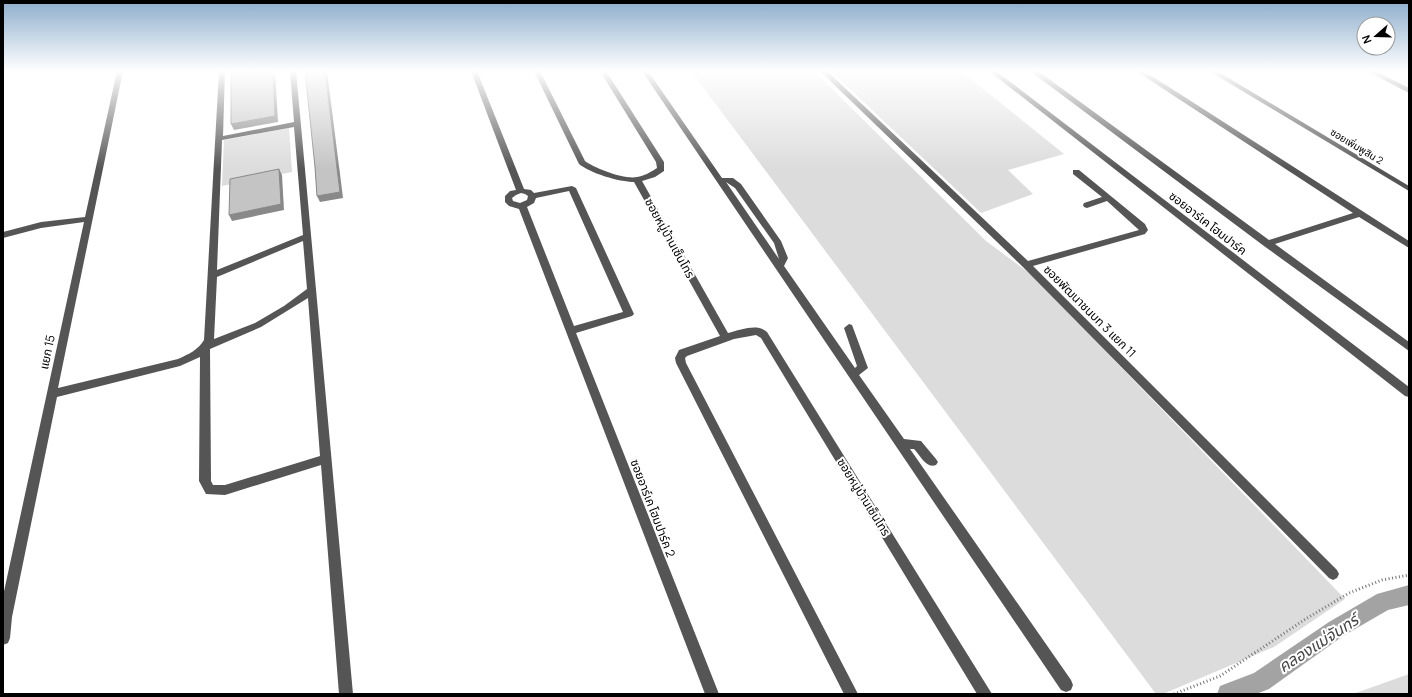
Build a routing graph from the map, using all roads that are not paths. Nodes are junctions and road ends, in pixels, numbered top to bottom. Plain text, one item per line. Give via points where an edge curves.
1 (113, 104) edge
2 (220, 104) edge
3 (294, 104) edge
4 (487, 104) edge
5 (553, 104) edge
6 (623, 104) edge
7 (667, 104) edge
8 (857, 104) edge
9 (1034, 104) edge
10 (1077, 104) edge
11 (1189, 104) edge
12 (1267, 104) edge
13 (296, 124) junction
14 (218, 139) junction
15 (1076, 172) dead end
16 (637, 180) junction
17 (1409, 188) edge
18 (521, 191) junction
19 (532, 196) junction
20 (1108, 198) junction
21 (1087, 205) dead end
22 (522, 206) junction
23 (1359, 214) junction
24 (88, 219) junction
25 (3, 235) edge
26 (306, 237) junction
27 (1267, 244) junction
28 (1409, 245) edge
29 (1026, 265) junction
30 (212, 275) junction
31 (311, 291) junction
32 (849, 328) dead end
33 (570, 331) junction
34 (726, 338) junction
35 (1409, 347) edge
36 (205, 348) junction
37 (852, 374) junction
38 (1409, 393) edge
39 (52, 394) junction
40 (901, 444) junction
41 (326, 459) junction
42 (932, 462) dead end
43 (1333, 574) dead end
44 (4, 617) edge
45 (3, 638) edge
46 (1066, 685) dead end
47 (346, 694) edge
48 (712, 694) edge
49 (851, 694) edge
50 (985, 694) edge

1 - 24 street, แยก 15
2 - 14 street
3 - 13 street
4 - 18 street
5 - 16 street via 582,162 589,168 628,180
6 - 16 street via 660,162 661,169 657,173
7 - 37 street
8 - 29 street, ซอยพัฒนาชนบท 3 แยก 11
9 - 38 street, ซอยอาร์เค โฮมปาร์ค
10 - 27 street
11 - 23 street
12 - 17 street, ซอยเพิ่มพูสิน 2
13 - 14 street
13 - 26 street
14 - 30 street
15 - 20 street
16 - 34 street, ซอยหมู่บ้านเซ็นโทร
18 - 19 street
18 - 22 street via 513,193 508,200 511,204
19 - 22 street via 529,203
19 - 33 street via 572,188 629,314
20 - 21 street
20 - 29 street via 1144,230
22 - 33 street, ซอยอาร์เค โฮมปาร์ค 2
23 - 27 street
23 - 28 street
24 - 25 street via 25,228
24 - 39 street, แยก 15
26 - 30 street
26 - 31 street
27 - 35 street
29 - 43 street, ซอยพัฒนาชนบท 3 แยก 11
30 - 36 street via 209,340
31 - 36 street via 258,326
31 - 41 street
32 - 37 street via 863,368
33 - 48 street, ซอยอาร์เค โฮมปาร์ค 2
34 - 49 street, ซอยหมู่บ้านเซ็นโทร via 683,353 680,358
34 - 50 street, ซอยหมู่บ้านเซ็นโทร via 754,330 764,335
36 - 39 street via 180,362
36 - 41 street via 205,481 210,490 225,490
37 - 40 street
39 - 44 street, แยก 15
40 - 42 street via 917,444
40 - 46 street
41 - 47 street
44 - 45 street, แยก 15

